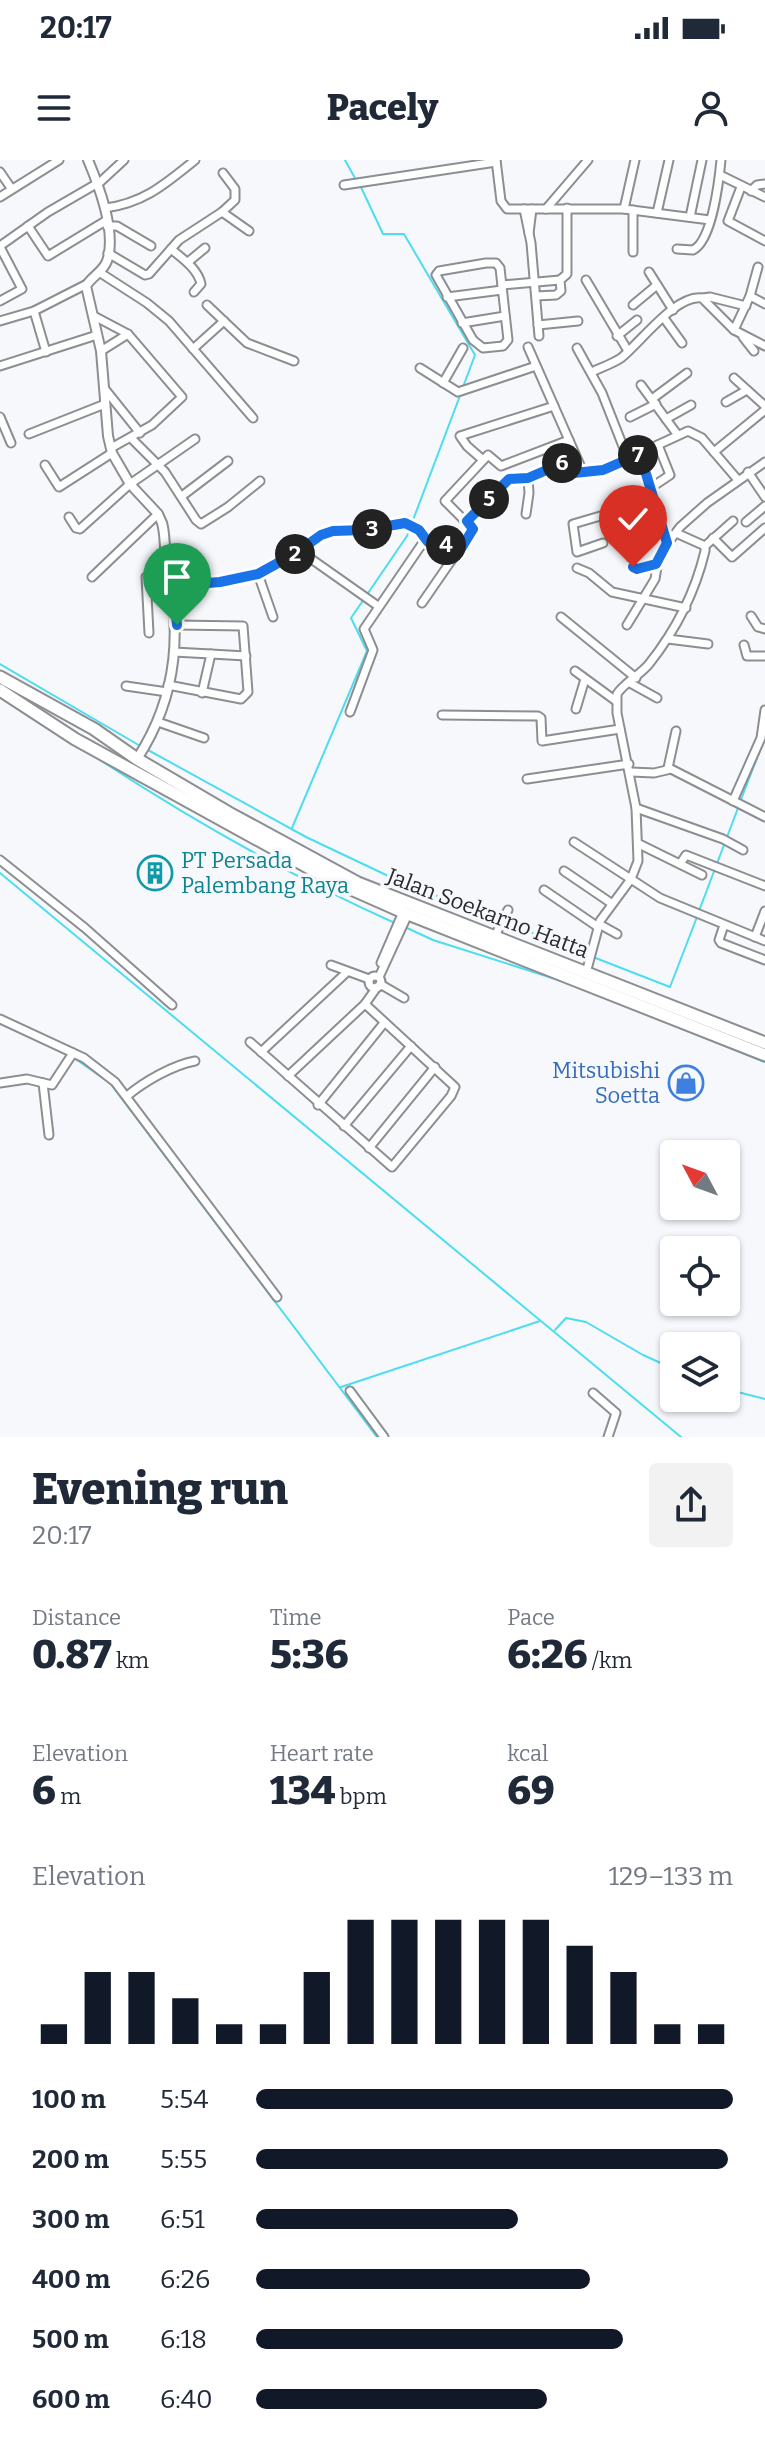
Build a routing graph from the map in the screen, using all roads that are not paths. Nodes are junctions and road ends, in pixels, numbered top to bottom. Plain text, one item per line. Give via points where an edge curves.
1 (59, 160) edge
2 (88, 160) edge
3 (124, 160) edge
4 (195, 160) edge
5 (588, 160) edge
6 (635, 160) edge
7 (669, 160) edge
8 (702, 160) edge
9 (721, 160) edge
10 (496, 161) edge
11 (0, 172) edge
12 (223, 173) dead end
13 (720, 175) junction
14 (98, 183) junction
15 (765, 184) edge
16 (344, 185) dead end
17 (741, 187) junction
18 (11, 188) junction
19 (751, 191) junction
20 (0, 197) edge
21 (765, 197) edge
22 (105, 208) junction
23 (567, 208) junction
24 (528, 209) junction
25 (546, 209) junction
26 (628, 209) junction
27 (222, 212) junction
28 (657, 213) junction
29 (690, 217) junction
30 (710, 220) junction
31 (107, 223) junction
32 (28, 226) junction
33 (249, 231) dead end
34 (765, 241) edge
35 (151, 246) dead end
36 (0, 247) edge
37 (205, 248) dead end
38 (171, 249) junction
39 (677, 249) dead end
40 (633, 252) dead end
41 (108, 253) junction
42 (188, 262) junction
43 (758, 267) dead end
44 (99, 272) junction
45 (649, 272) dead end
46 (560, 280) junction
47 (586, 280) dead end
48 (534, 282) junction
49 (87, 284) junction
50 (657, 285) junction
51 (502, 288) junction
52 (194, 292) dead end
53 (536, 296) junction
54 (750, 296) junction
55 (447, 297) junction
56 (703, 298) junction
57 (0, 301) edge
58 (765, 304) edge
59 (207, 305) dead end
60 (633, 305) dead end
61 (746, 306) junction
62 (673, 310) junction
63 (34, 311) junction
64 (94, 316) junction
65 (505, 316) junction
66 (664, 318) junction
67 (637, 320) dead end
68 (0, 321) edge
69 (224, 321) junction
70 (578, 321) dead end
71 (462, 323) junction
72 (538, 325) junction
73 (737, 332) junction
74 (128, 334) junction
75 (97, 335) junction
76 (539, 336) dead end
77 (617, 336) junction
78 (682, 343) dead end
79 (765, 346) edge
80 (528, 347) dead end
81 (463, 348) dead end
82 (577, 348) dead end
83 (193, 349) junction
84 (101, 351) junction
85 (628, 351) junction
86 (754, 351) dead end
87 (46, 352) junction
88 (294, 361) dead end
89 (0, 366) edge
90 (536, 366) junction
91 (420, 368) dead end
92 (592, 372) junction
93 (687, 373) dead end
94 (734, 378) dead end
95 (443, 383) junction
96 (641, 385) dead end
97 (104, 387) junction
98 (747, 390) junction
99 (654, 402) junction
100 (726, 402) dead end
101 (105, 404) junction
102 (691, 405) dead end
103 (554, 406) junction
104 (765, 408) edge
105 (0, 417) edge
106 (630, 417) dead end
107 (253, 418) dead end
108 (666, 419) junction
109 (140, 433) junction
110 (29, 434) dead end
111 (677, 434) junction
112 (131, 438) junction
113 (195, 439) dead end
114 (569, 440) junction
115 (11, 443) dead end
116 (658, 445) junction
117 (112, 451) junction
118 (714, 452) junction
119 (640, 454) junction
120 (628, 459) junction
121 (483, 460) junction
122 (228, 461) dead end
123 (765, 462) edge
124 (158, 464) junction
125 (45, 465) dead end
126 (580, 472) junction
127 (748, 472) junction
128 (528, 478) junction
129 (738, 480) junction
130 (260, 481) dead end
131 (130, 484) junction
132 (652, 487) junction
133 (182, 496) junction
134 (765, 497) edge
135 (655, 500) junction
136 (765, 506) edge
137 (158, 514) junction
138 (526, 514) dead end
139 (69, 517) dead end
140 (467, 521) junction
141 (733, 521) dead end
142 (746, 522) dead end
143 (765, 528) edge
144 (676, 533) junction
145 (713, 538) junction
146 (428, 542) junction
147 (603, 543) dead end
148 (667, 543) junction
149 (628, 544) dead end
150 (705, 546) junction
151 (300, 551) junction
152 (459, 552) junction
153 (656, 564) junction
154 (577, 568) dead end
155 (258, 574) junction
156 (92, 577) dead end
157 (173, 582) junction
158 (645, 598) junction
159 (422, 603) dead end
160 (378, 606) junction
161 (686, 608) junction
162 (751, 616) dead end
163 (273, 617) dead end
164 (561, 617) dead end
165 (177, 625) junction
166 (627, 625) dead end
167 (765, 629) edge
168 (149, 633) dead end
169 (668, 639) junction
170 (708, 644) dead end
171 (744, 645) dead end
172 (174, 652) junction
173 (211, 654) junction
174 (246, 656) junction
175 (765, 656) edge
176 (575, 671) dead end
177 (0, 677) edge
178 (585, 679) junction
179 (633, 681) junction
180 (126, 686) dead end
181 (167, 689) junction
182 (1, 693) edge
183 (202, 693) junction
184 (657, 698) dead end
185 (616, 701) junction
186 (576, 709) dead end
187 (765, 710) edge
188 (350, 712) dead end
189 (442, 715) dead end
190 (158, 722) junction
191 (620, 729) junction
192 (676, 731) dead end
193 (204, 738) dead end
194 (139, 756) junction
195 (630, 768) junction
196 (668, 768) junction
197 (527, 779) dead end
198 (737, 803) junction
199 (636, 808) junction
200 (765, 817) edge
201 (574, 842) dead end
202 (639, 844) junction
203 (743, 850) dead end
204 (0, 860) edge
205 (680, 864) junction
206 (321, 869) junction
207 (564, 871) dead end
208 (702, 875) dead end
209 (631, 879) junction
210 (765, 886) edge
211 (544, 890) dead end
212 (611, 903) junction
213 (508, 910) dead end
214 (765, 911) edge
215 (404, 916) junction
216 (599, 925) junction
217 (724, 925) junction
218 (500, 928) junction
219 (617, 934) dead end
220 (755, 937) junction
221 (765, 941) edge
222 (765, 960) edge
223 (331, 965) dead end
224 (347, 972) junction
225 (586, 973) junction
226 (376, 981) junction
227 (404, 998) dead end
228 (365, 1004) junction
229 (172, 1005) dead end
230 (0, 1019) edge
231 (384, 1023) junction
232 (250, 1042) dead end
233 (765, 1043) edge
234 (411, 1046) junction
235 (261, 1052) junction
236 (72, 1054) junction
237 (765, 1055) edge
238 (195, 1061) dead end
239 (435, 1067) junction
240 (288, 1076) junction
241 (0, 1083) edge
242 (43, 1083) junction
243 (127, 1096) junction
244 (318, 1105) junction
245 (344, 1126) junction
246 (49, 1135) dead end
247 (369, 1148) junction
248 (277, 1297) dead end
249 (350, 1391) dead end
250 (593, 1393) dead end
251 (384, 1437) edge
252 (608, 1437) edge

1 - 18 street
2 - 14 street
3 - 14 street
4 - 22 street via 137,202
5 - 25 street
6 - 26 street
7 - 28 street
8 - 29 street
9 - 13 street
10 - 16 street
10 - 24 street via 503,207
11 - 18 street
12 - 27 street via 237,192
13 - 17 street
13 - 30 street
14 - 22 street
14 - 32 street
15 - 19 street
17 - 19 street
17 - 34 street via 728,221
18 - 20 street
19 - 21 street
22 - 31 street
23 - 25 street
23 - 26 street
23 - 46 street via 567,274
24 - 25 street
24 - 48 street
26 - 28 street
26 - 40 street
27 - 33 street
27 - 38 street
28 - 29 street
29 - 30 street
30 - 39 street via 700,246
31 - 32 street via 48,256
31 - 35 street
31 - 41 street
32 - 36 street
36 - 57 street via 22,289
37 - 42 street
38 - 41 street via 147,275
38 - 42 street
41 - 44 street
42 - 52 street via 201,280
43 - 54 street
44 - 49 street
44 - 83 street via 160,313
45 - 50 street
46 - 48 street
46 - 53 street via 559,294
47 - 77 street
48 - 51 street
48 - 53 street
49 - 63 street
49 - 64 street
50 - 60 street
50 - 62 street
51 - 55 street
51 - 55 street via 496,263 448,269 436,275
51 - 65 street
53 - 72 street
54 - 58 street
54 - 61 street
55 - 71 street
56 - 61 street
56 - 62 street
56 - 73 street
59 - 69 street
61 - 73 street
62 - 66 street
63 - 68 street
63 - 87 street
64 - 74 street
64 - 75 street
65 - 71 street
65 - 71 street via 508,340 503,346 480,347
66 - 78 street
66 - 85 street
67 - 77 street
69 - 83 street
69 - 88 street via 250,345
70 - 72 street
72 - 76 street
73 - 79 street
73 - 86 street
74 - 84 street
74 - 109 street via 182,397
75 - 84 street
75 - 87 street
77 - 85 street
80 - 90 street
81 - 95 street
82 - 92 street
83 - 107 street
84 - 97 street
85 - 92 street
87 - 89 street
90 - 95 street via 461,392
90 - 103 street
91 - 95 street
92 - 120 street
93 - 99 street
94 - 98 street
96 - 99 street
97 - 101 street
97 - 109 street
98 - 100 street
98 - 104 street
99 - 106 street
99 - 108 street
101 - 110 street
101 - 117 street
102 - 108 street
103 - 114 street
103 - 121 street via 460,436
104 - 118 street
105 - 115 street
108 - 111 street
109 - 112 street
111 - 116 street
111 - 118 street via 694,432
112 - 117 street
112 - 124 street
113 - 124 street
114 - 121 street via 501,466 489,455
114 - 126 street
116 - 119 street
116 - 132 street via 670,475
117 - 125 street via 59,487
117 - 131 street
118 - 129 street
119 - 120 street
119 - 132 street
120 - 126 street via 603,470
121 - 140 street via 445,501
122 - 133 street
123 - 127 street
124 - 131 street
124 - 133 street
126 - 128 street via 563,463
127 - 129 street
127 - 134 street
128 - 138 street
128 - 140 street via 509,479
129 - 144 street
130 - 133 street via 202,524
131 - 137 street
131 - 139 street via 80,529
132 - 135 street
135 - 147 street via 573,524 577,552
135 - 148 street
136 - 142 street
137 - 156 street
137 - 157 street
140 - 152 street via 473,529
141 - 145 street
143 - 145 street via 732,557
144 - 148 street
144 - 150 street
145 - 150 street
146 - 151 street via 411,525 327,533
146 - 152 street
146 - 160 street
148 - 153 street
149 - 153 street via 635,568
150 - 161 street
151 - 155 street
151 - 160 street
152 - 159 street
153 - 158 street
154 - 158 street via 609,592
155 - 157 street via 220,582
155 - 163 street
157 - 165 street
157 - 168 street via 146,577
158 - 161 street
158 - 166 street
160 - 188 street via 364,629 373,650
161 - 169 street
162 - 167 street via 759,629
164 - 179 street
165 - 172 street
165 - 174 street via 242,625
169 - 170 street
169 - 179 street
171 - 175 street via 747,656
172 - 173 street
172 - 181 street
173 - 174 street
173 - 183 street
174 - 183 street via 245,698
176 - 178 street
177 - 194 highway, Jalan Soekarno Hatta
178 - 185 street
178 - 186 street
179 - 184 street
179 - 185 street via 618,691
180 - 181 street
181 - 183 street
181 - 190 street
182 - 206 highway, Jalan Soekarno Hatta via 75,739
185 - 191 street
187 - 198 street via 761,738
189 - 191 street via 538,716 542,741
190 - 193 street
190 - 194 street
191 - 195 street
192 - 196 street
194 - 206 highway, Jalan Soekarno Hatta
195 - 196 street via 654,773
195 - 197 street
195 - 199 street
196 - 198 street
198 - 200 street
199 - 202 street
199 - 203 street
201 - 209 street
202 - 205 street
202 - 209 street
204 - 229 street
205 - 208 street
205 - 210 street via 686,855
206 - 215 highway, Jalan Soekarno Hatta
206 - 218 highway, Jalan Soekarno Hatta
207 - 212 street
209 - 212 street
209 - 217 street via 660,898
211 - 216 street
212 - 216 street
213 - 218 street
214 - 220 street
215 - 226 street
215 - 237 highway, Jalan Soekarno Hatta
216 - 219 street
216 - 225 street
217 - 220 street
217 - 222 street via 721,943
218 - 225 highway, Jalan Soekarno Hatta
220 - 221 street
223 - 224 street
224 - 226 street
224 - 235 street
225 - 233 highway, Jalan Soekarno Hatta
226 - 227 street
226 - 228 street
228 - 231 street
228 - 240 street
230 - 236 street
231 - 234 street
231 - 244 street
232 - 235 street
234 - 239 street
234 - 245 street
235 - 240 street
236 - 242 street via 52,1085
236 - 243 street via 95,1064
238 - 243 street via 180,1063
239 - 247 street
239 - 247 street via 453,1083 451,1096 392,1167
240 - 244 street
241 - 242 street
242 - 246 street
243 - 248 street
244 - 245 street
245 - 247 street
249 - 251 street
250 - 252 street via 616,1413

